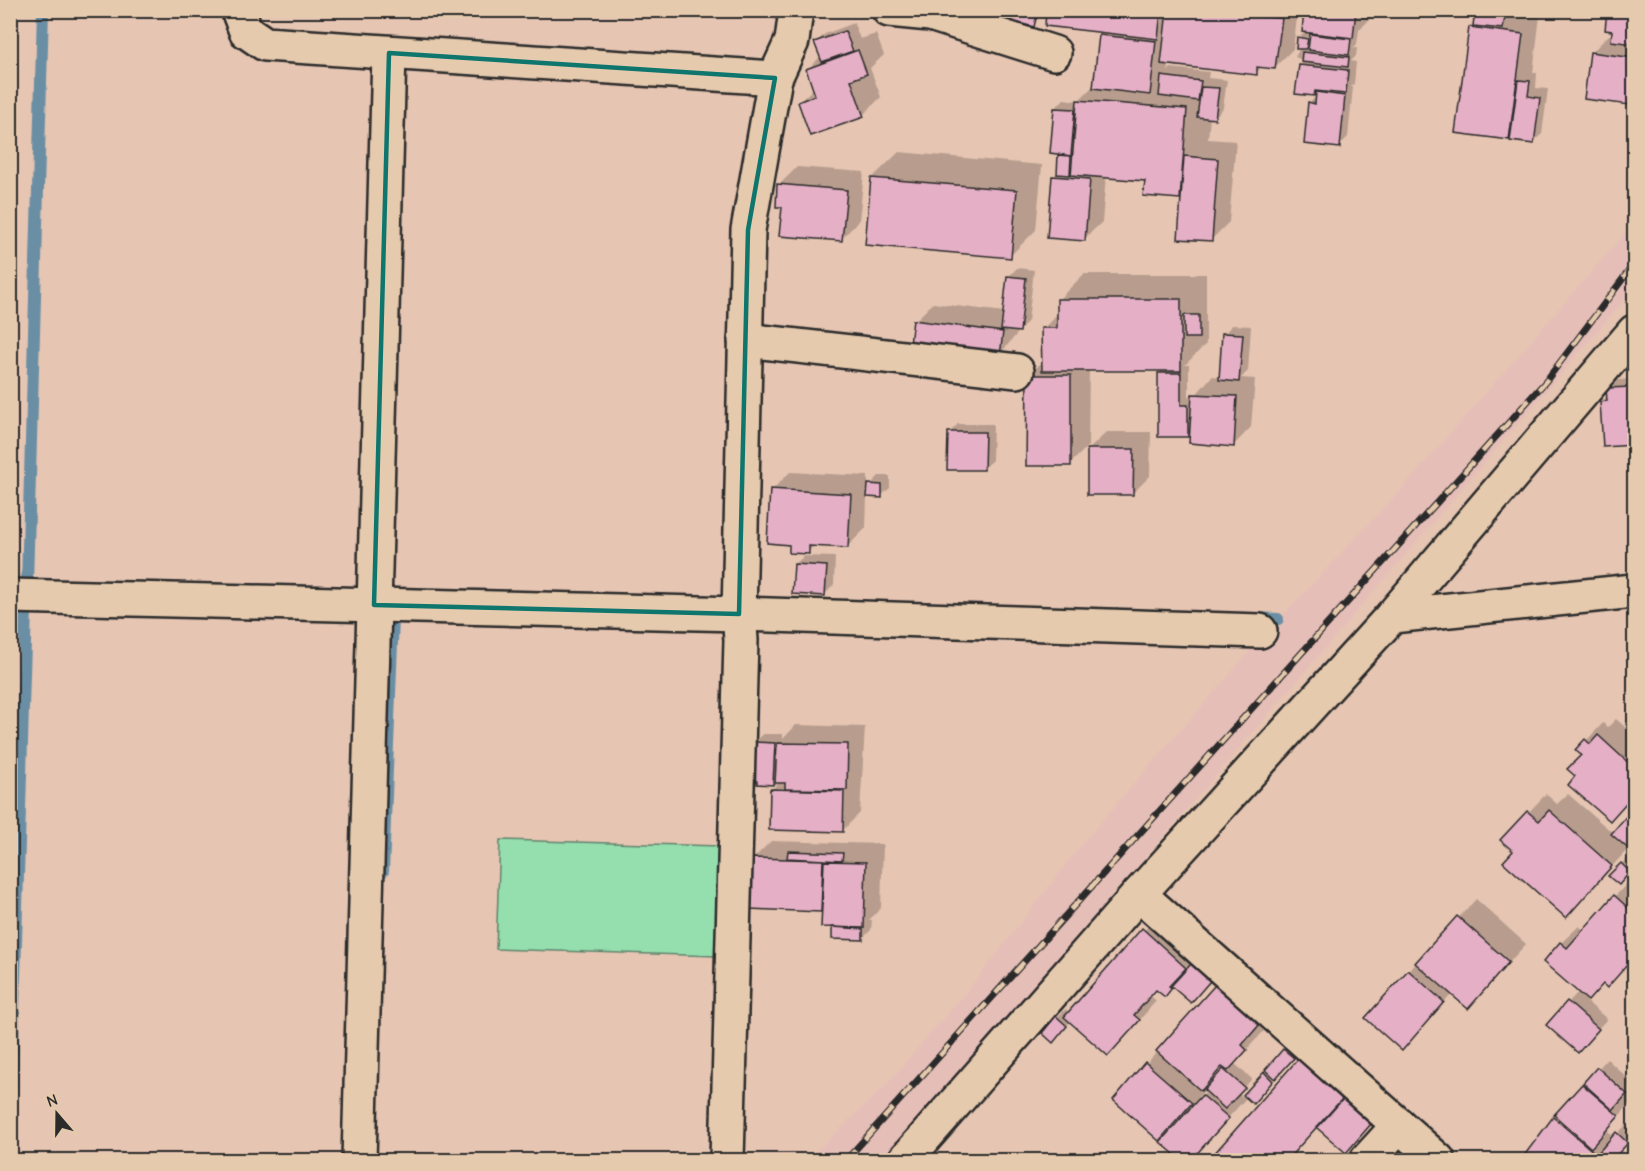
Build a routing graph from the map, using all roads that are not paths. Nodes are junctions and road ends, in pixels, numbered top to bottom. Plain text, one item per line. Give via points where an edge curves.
1 (238, 10) edge
2 (796, 10) edge
3 (889, 10) edge
4 (981, 21) edge
5 (389, 53) junction
6 (1054, 53) dead end
7 (775, 78) junction
8 (1635, 332) edge
9 (745, 340) junction
10 (1017, 371) dead end
11 (1635, 591) edge
12 (10, 596) edge
13 (374, 605) junction
14 (739, 614) junction
15 (1392, 616) junction
16 (1260, 632) dead end
17 (1139, 894) junction
18 (1398, 1125) junction
19 (909, 1159) edge
20 (359, 1161) edge
21 (727, 1161) edge
22 (1367, 1161) edge
23 (1438, 1161) edge

1 - 5 street via 246,31 265,44
2 - 7 street via 792,41
3 - 4 street
4 - 6 street
5 - 7 street
5 - 13 street
7 - 9 street via 748,230
8 - 15 street
9 - 10 street
9 - 14 street
11 - 15 street
12 - 13 street
13 - 14 street
13 - 20 street
14 - 16 street
14 - 21 street
15 - 17 street
17 - 18 street
17 - 19 street
18 - 22 street
18 - 23 street

